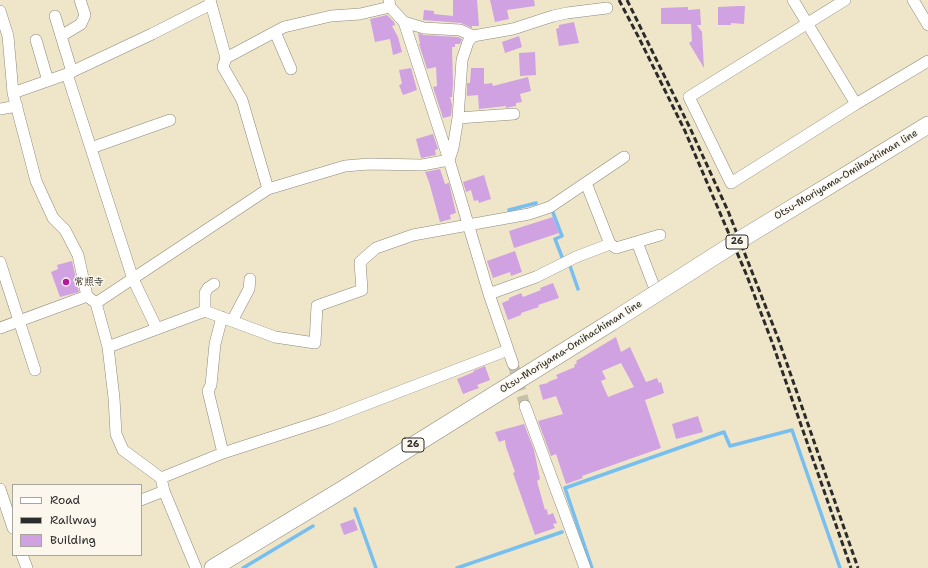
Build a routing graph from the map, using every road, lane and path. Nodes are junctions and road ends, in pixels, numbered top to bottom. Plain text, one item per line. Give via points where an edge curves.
1 (80, 0) edge
2 (793, 0) edge
3 (845, 0) edge
4 (913, 0) edge
5 (210, 2) edge
6 (390, 4) edge
7 (607, 8) dead end
8 (0, 11) edge
9 (55, 16) dead end
10 (926, 18) edge
11 (404, 22) junction
12 (807, 23) junction
13 (275, 32) junction
14 (61, 36) junction
15 (473, 36) junction
16 (36, 40) dead end
17 (226, 58) junction
18 (928, 62) edge
19 (291, 69) dead end
20 (70, 73) junction
21 (48, 81) junction
22 (14, 93) junction
23 (856, 104) junction
24 (17, 106) junction
25 (0, 109) edge
26 (514, 114) dead end
27 (458, 118) junction
28 (170, 120) dead end
29 (928, 125) edge
30 (91, 148) junction
31 (624, 157) dead end
32 (449, 160) junction
33 (586, 183) junction
34 (268, 189) junction
35 (468, 225) junction
36 (660, 236) dead end
37 (637, 242) junction
38 (610, 244) junction
39 (0, 262) edge
40 (132, 279) junction
41 (250, 279) dead end
42 (214, 284) dead end
43 (653, 284) dead end
44 (489, 294) junction
45 (87, 296) junction
46 (96, 303) junction
47 (205, 311) junction
48 (227, 319) junction
49 (20, 321) junction
50 (0, 328) edge
51 (157, 329) junction
52 (108, 347) junction
53 (508, 350) junction
54 (513, 364) tunnel mouth
55 (35, 370) dead end
56 (525, 406) tunnel mouth
57 (222, 453) junction
58 (160, 478) junction
59 (0, 489) edge
60 (164, 490) junction
61 (142, 500) edge
62 (12, 525) edge
63 (22, 556) edge
64 (26, 568) edge
65 (196, 568) edge
66 (213, 568) edge
67 (585, 568) edge

1 - 14 street via 85,15 81,24
2 - 12 street
3 - 12 street
4 - 10 street
5 - 17 street
5 - 20 street via 152,34
6 - 11 street
6 - 13 street via 360,14 331,16 284,27
7 - 15 street via 567,13 514,29
8 - 22 street via 8,36
9 - 14 street
11 - 15 street via 424,28 460,30
11 - 32 street
12 - 23 street
12 - 23 street via 689,97 731,183
13 - 17 street
13 - 19 street
14 - 20 street
15 - 27 street via 468,42 462,60
16 - 21 street
17 - 34 street via 223,67 242,100
18 - 23 street
20 - 21 street
20 - 30 street
21 - 22 street
22 - 24 street
24 - 25 street
24 - 45 street via 36,181 54,218 65,230 78,255
26 - 27 street
27 - 32 street
28 - 30 street
29 - 66 main road, Otsu-Moriyama-Omihachiman line / 26, bridge
30 - 40 street
31 - 33 street
32 - 34 street via 422,165 345,166
32 - 35 street
33 - 35 street via 550,207 529,214
33 - 38 street
34 - 40 street
35 - 44 street
35 - 48 street via 413,235 376,248 360,262 362,290 317,306 315,343 275,337
36 - 37 street
37 - 38 street via 616,248
37 - 43 street
38 - 44 street via 536,277
39 - 49 street
40 - 46 street
40 - 51 street
41 - 48 street via 249,289
42 - 47 street via 204,293
44 - 53 street
45 - 46 street
45 - 49 street
46 - 52 street
47 - 48 street
47 - 51 street
48 - 57 street via 215,344 211,385 208,391
49 - 50 street
49 - 55 street
51 - 52 street
52 - 58 street via 116,434 124,450
53 - 54 street
53 - 57 street via 328,419
56 - 67 street
57 - 58 street
58 - 60 street
59 - 62 street
60 - 61 street
60 - 65 street
63 - 64 street

